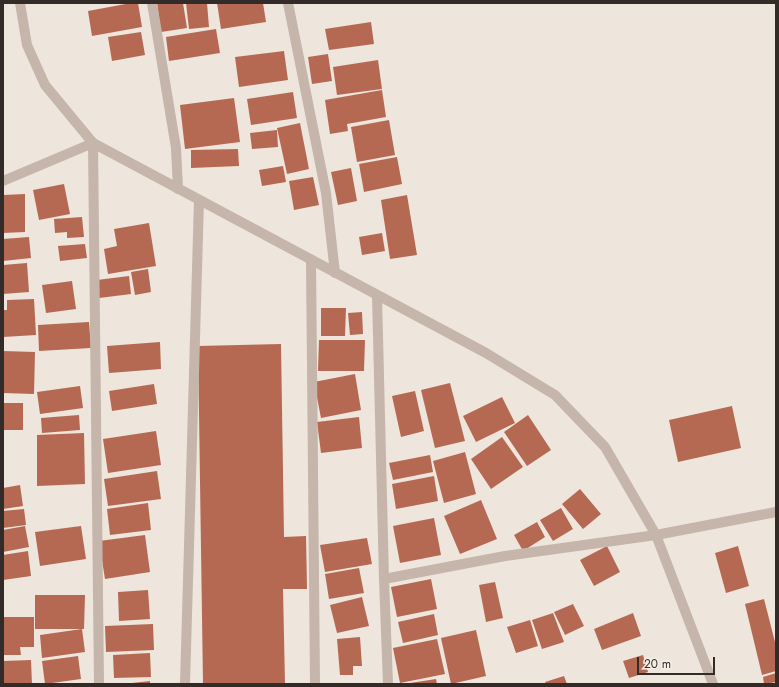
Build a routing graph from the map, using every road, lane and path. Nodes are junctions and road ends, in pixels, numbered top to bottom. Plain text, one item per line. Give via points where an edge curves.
1 (20, 3) edge
2 (152, 3) edge
3 (288, 3) edge
4 (93, 143) junction
5 (3, 181) edge
6 (178, 189) junction
7 (199, 200) junction
8 (311, 260) junction
9 (335, 272) junction
10 (377, 295) junction
11 (776, 512) edge
12 (656, 535) junction
13 (384, 579) junction
14 (99, 684) edge
15 (185, 684) edge
16 (315, 684) edge
17 (388, 684) edge
18 (713, 684) edge

1 - 4 street via 27,45 45,86
2 - 6 street via 176,148
3 - 9 street via 326,193
4 - 5 street
4 - 6 street
4 - 14 street
6 - 7 street
7 - 8 street
7 - 15 street
8 - 9 street
8 - 16 street
9 - 10 street
10 - 12 street via 486,353 555,395 605,447
10 - 13 street
11 - 12 street
12 - 13 street via 505,556
12 - 18 street
13 - 17 street

